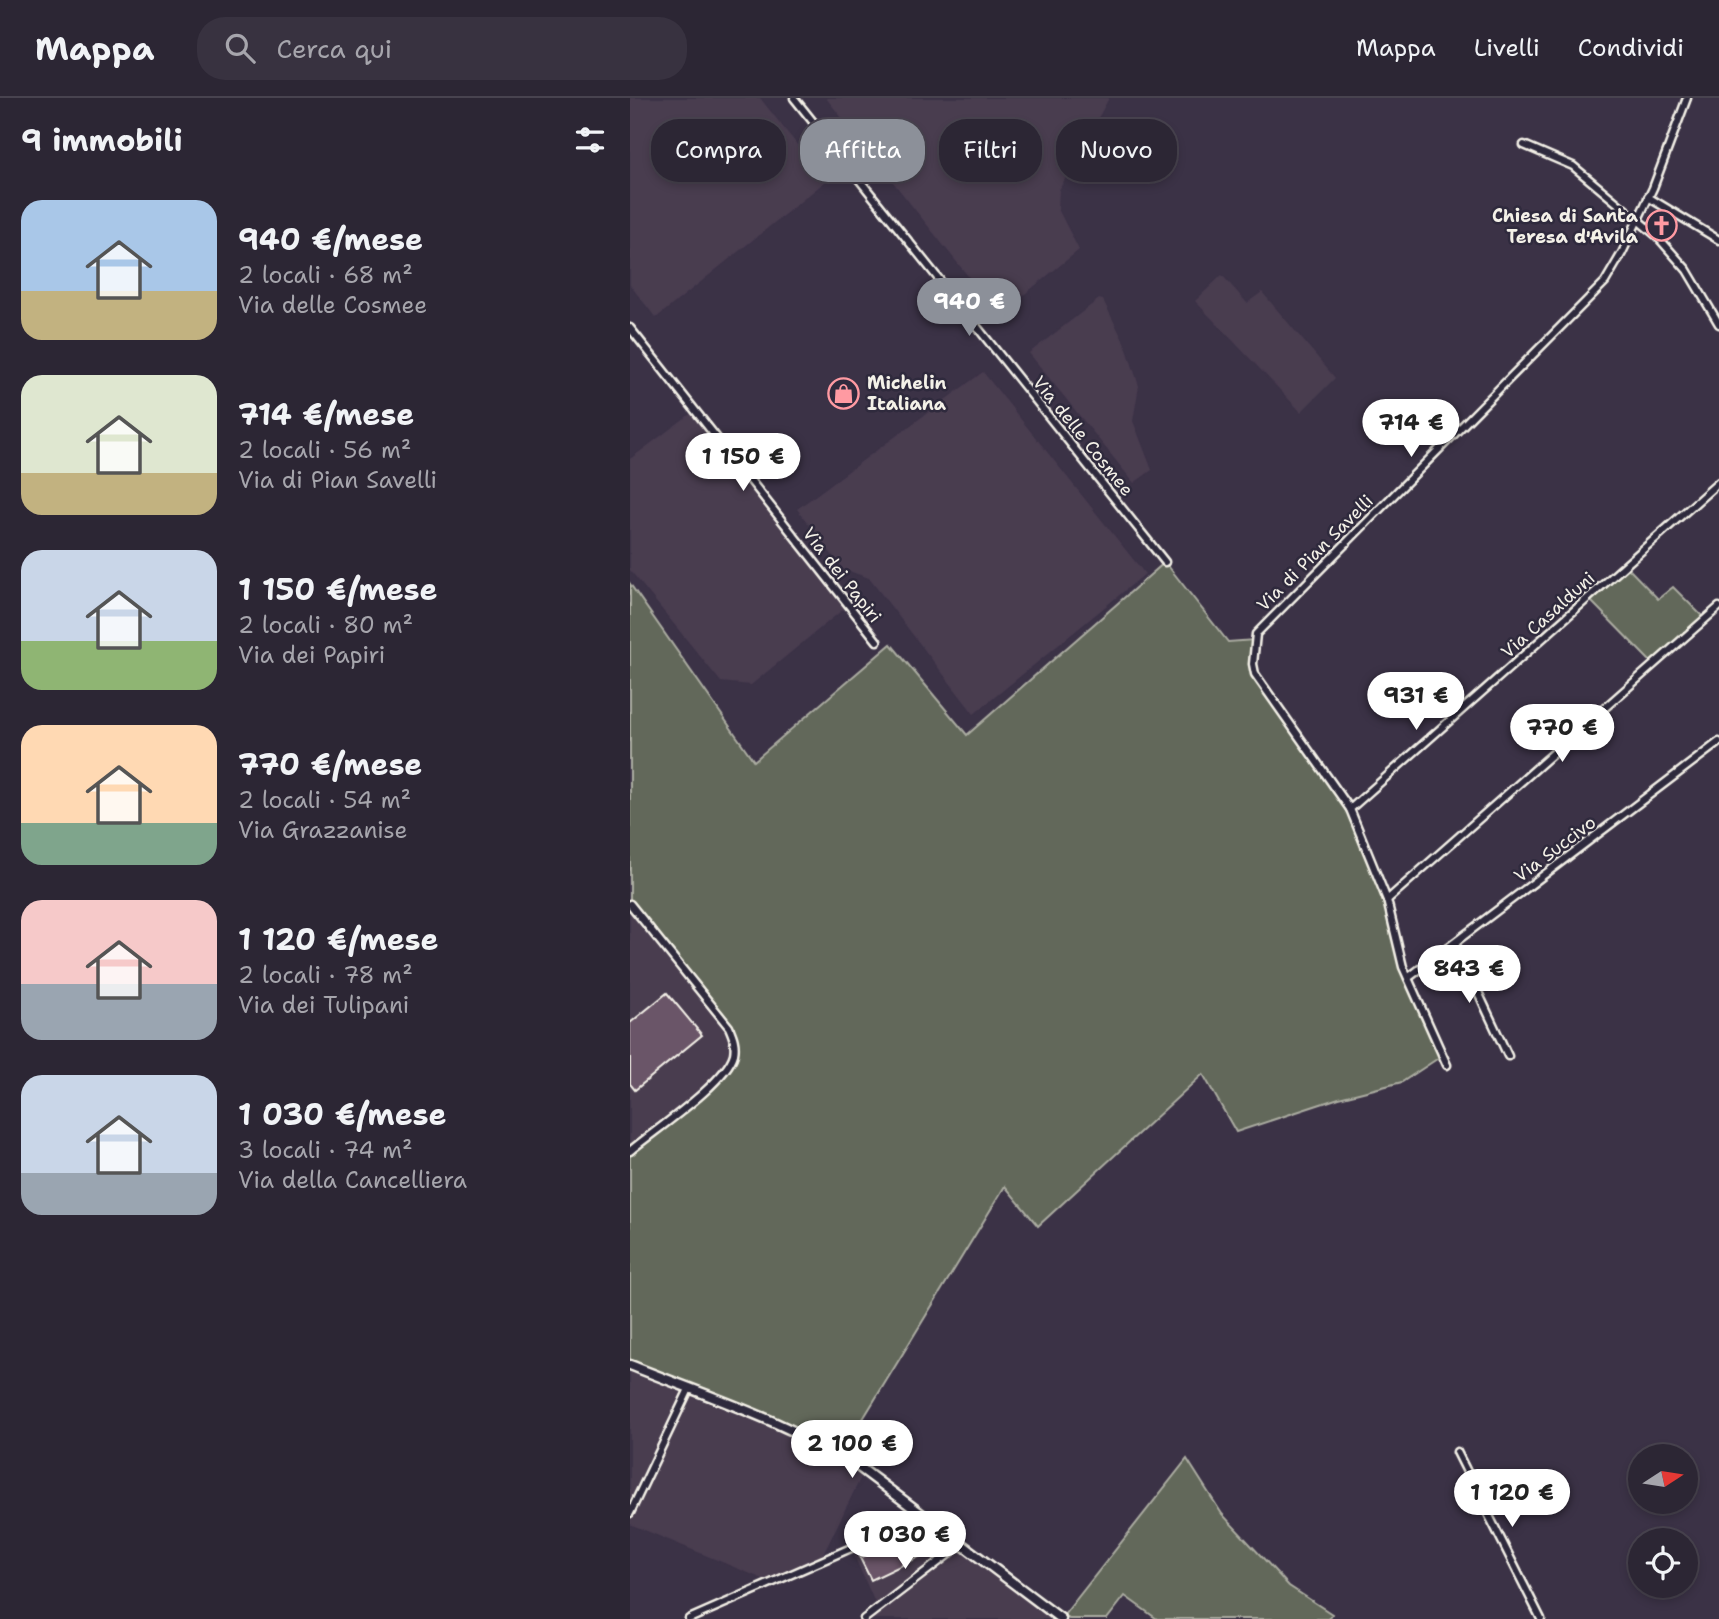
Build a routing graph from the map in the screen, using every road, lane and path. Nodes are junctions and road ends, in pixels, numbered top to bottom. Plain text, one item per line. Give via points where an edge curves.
1 (794, 98) edge
2 (1687, 98) edge
3 (1524, 145) dead end
4 (1648, 197) junction
5 (1637, 219) junction
6 (1719, 240) edge
7 (1719, 324) edge
8 (630, 328) edge
9 (1719, 482) edge
10 (1165, 562) dead end
11 (1719, 607) edge
12 (877, 641) dead end
13 (1719, 742) edge
14 (1350, 809) junction
15 (1387, 900) junction
16 (630, 904) edge
17 (1455, 943) junction
18 (1408, 978) junction
19 (1508, 1056) dead end
20 (1447, 1065) dead end
21 (630, 1151) edge
22 (630, 1365) edge
23 (689, 1389) junction
24 (1457, 1452) dead end
25 (630, 1513) edge
26 (924, 1516) junction
27 (962, 1544) junction
28 (689, 1619) edge
29 (864, 1619) edge
30 (1061, 1619) edge
31 (1541, 1619) edge

1 - 10 street, Via delle Cosmee
2 - 4 street, Via di Pian Savelli
3 - 5 street via 1573,166
4 - 5 street, Via di Pian Savelli
4 - 6 street
5 - 7 street via 1681,263
5 - 14 street, Via di Pian Savelli via 1614,269 1590,300 1255,635 1255,674
8 - 12 street, Via dei Papiri
9 - 14 street, Via Casalduni
11 - 15 street
13 - 17 street, Via Succivo
14 - 15 street
15 - 18 street
16 - 21 street via 729,1027 735,1045 730,1063 712,1085
17 - 18 street, Via Succivo
17 - 19 street
18 - 20 street
22 - 23 street
23 - 25 street
23 - 26 street via 831,1449
24 - 31 street
26 - 27 street
26 - 28 street
27 - 29 street
27 - 30 street

